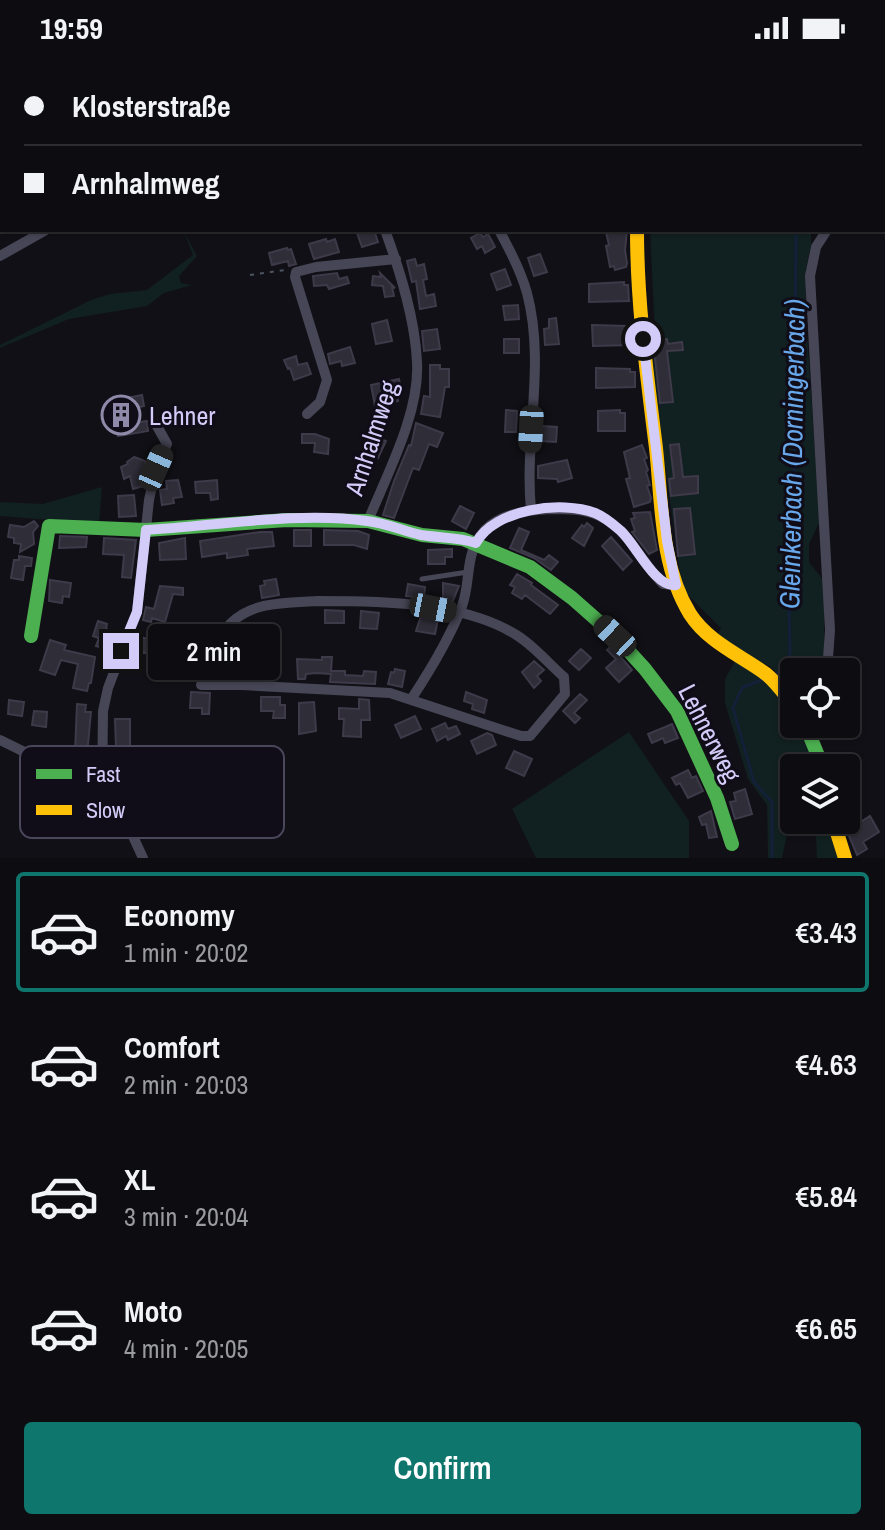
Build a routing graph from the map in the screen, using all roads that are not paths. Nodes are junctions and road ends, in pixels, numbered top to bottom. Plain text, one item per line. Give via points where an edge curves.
1 (42, 232) edge
2 (386, 232) edge
3 (500, 232) edge
4 (637, 232) edge
5 (815, 232) edge
6 (826, 232) edge
7 (816, 247) junction
8 (0, 256) edge
9 (396, 259) junction
10 (307, 414) dead end
11 (157, 426) dead end
12 (531, 510) junction
13 (368, 521) junction
14 (146, 530) junction
15 (476, 543) junction
16 (469, 572) junction
17 (422, 579) dead end
18 (676, 585) junction
19 (459, 613) junction
20 (31, 636) dead end
21 (828, 658) edge
22 (201, 685) dead end
23 (242, 685) junction
24 (780, 689) edge
25 (412, 698) junction
26 (0, 740) edge
27 (103, 746) edge
28 (20, 750) edge
29 (837, 834) edge
30 (134, 838) edge
31 (732, 844) dead end
32 (143, 858) edge
33 (845, 858) edge

1 - 8 street
2 - 9 street, Arnhalmweg
3 - 12 street via 523,281 534,335
4 - 18 street via 643,339
5 - 7 street
6 - 7 street
7 - 21 street via 810,276
9 - 10 street via 296,272 327,380 320,402
9 - 13 street, Arnhalmweg via 410,315 415,389
11 - 14 street via 167,444 156,468
12 - 15 street via 499,519 481,532
12 - 18 street via 596,513 632,542 663,584
13 - 14 street, Arnhalmweg via 287,520
13 - 15 street, Arnhalmweg
14 - 20 street, Arnhalmweg via 49,526
14 - 27 street via 137,612 108,688
15 - 16 street
15 - 31 street, Lehnerweg via 545,577 645,669 677,711
16 - 17 lane
16 - 19 street
18 - 24 street via 709,636
19 - 23 street via 329,601 244,612 229,631
19 - 25 street
19 - 25 street via 516,635 564,677 565,694 530,736
22 - 23 street
23 - 25 street via 352,689
26 - 28 street
29 - 33 street
30 - 32 street

